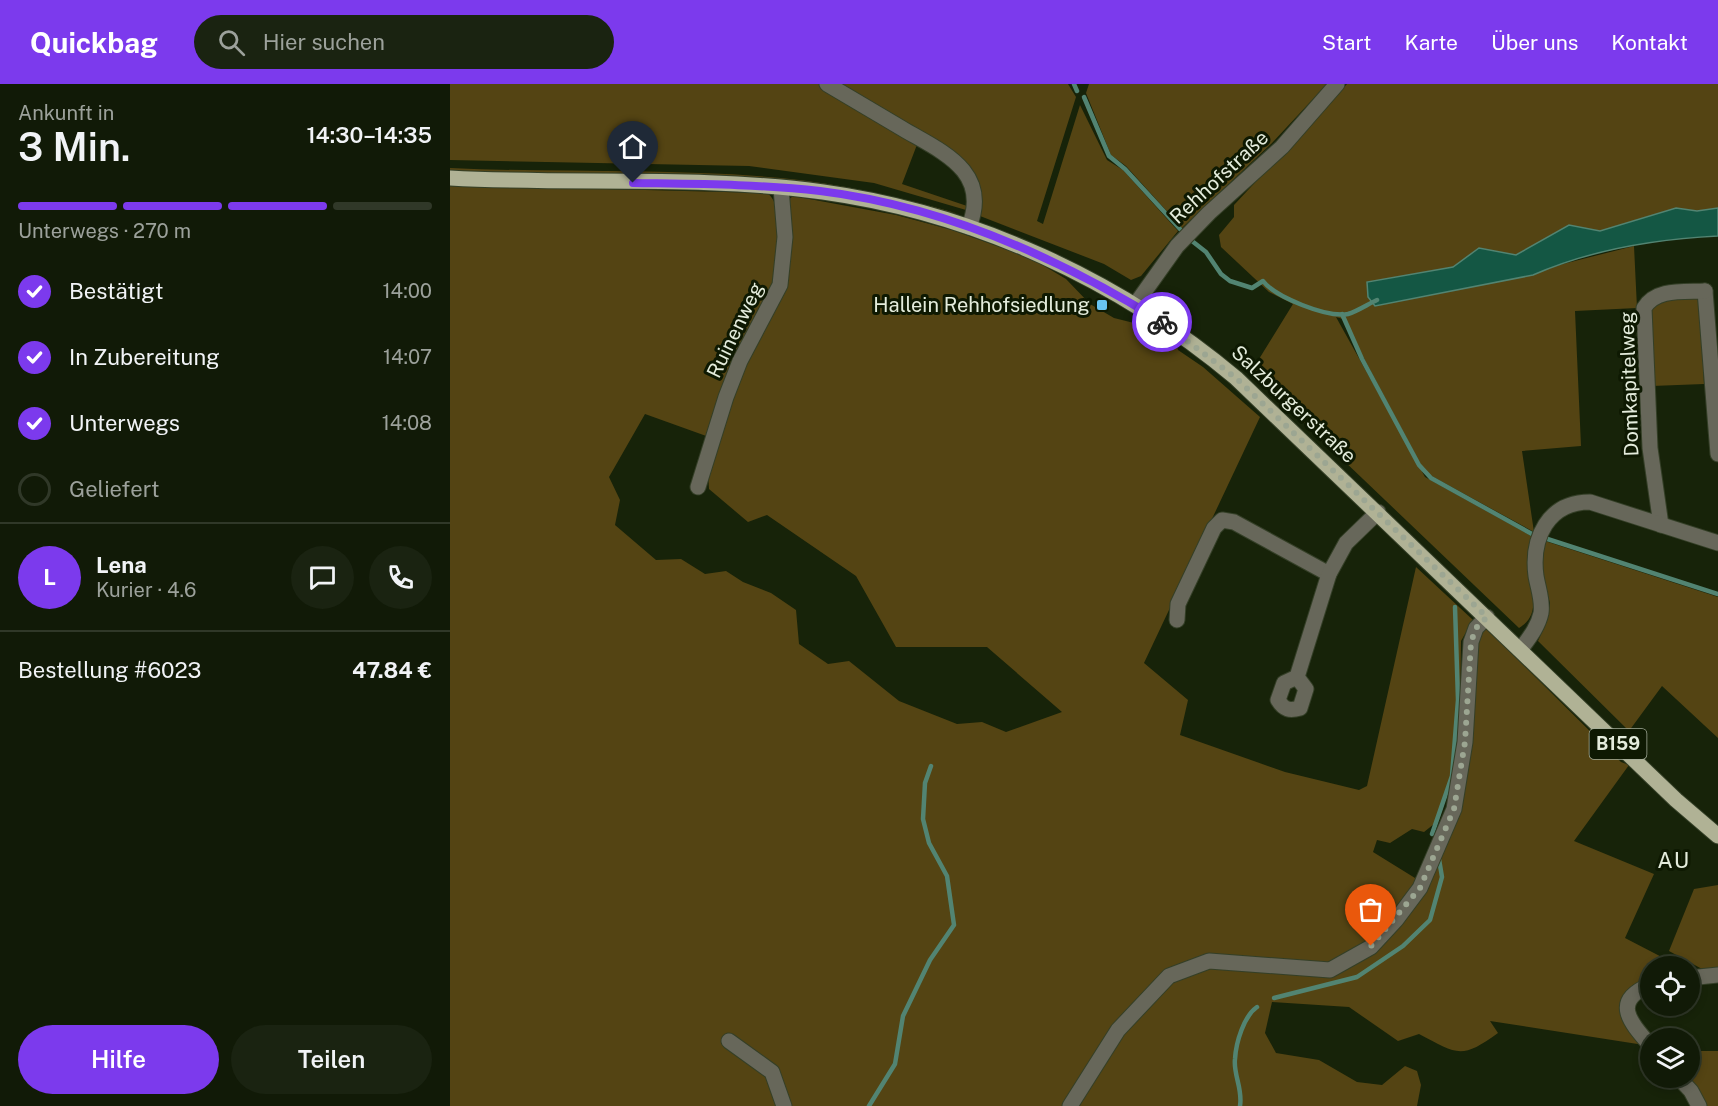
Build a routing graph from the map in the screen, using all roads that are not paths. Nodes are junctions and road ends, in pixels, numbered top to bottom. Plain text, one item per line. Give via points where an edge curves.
1 (827, 84) edge
2 (1337, 84) edge
3 (450, 178) edge
4 (781, 188) junction
5 (969, 227) junction
6 (1712, 288) edge
7 (1135, 305) junction
8 (1714, 342) edge
9 (1716, 396) edge
10 (1718, 454) edge
11 (699, 487) dead end
12 (1376, 514) junction
13 (1662, 525) junction
14 (1718, 543) edge
15 (1329, 574) junction
16 (1177, 620) dead end
17 (1482, 622) junction
18 (1521, 649) junction
19 (1297, 677) dead end
20 (1718, 836) edge
21 (1718, 975) edge
22 (1700, 977) edge
23 (1640, 989) edge
24 (1640, 1033) edge
25 (729, 1041) dead end
26 (1688, 1088) edge
27 (784, 1106) edge
28 (1070, 1106) edge
29 (1699, 1106) edge

1 - 5 street via 949,155 970,182 974,202
2 - 7 street, Rehhofstraße via 1282,147 1177,246
3 - 4 main road, Salzburgerstraße / B159
4 - 5 main road, Salzburgerstraße / B159 via 873,200
4 - 11 street, Ruinenweg via 785,237 780,285 740,361
5 - 7 main road, Salzburgerstraße / B159 via 1030,250
6 - 8 street
6 - 13 street, Domkapitelweg via 1658,294 1644,308 1650,448
7 - 12 main road, Salzburgerstraße / B159 via 1179,333 1236,378
8 - 9 street
9 - 10 street
12 - 15 street via 1346,543
12 - 17 main road, Salzburgerstraße / B159
13 - 14 street
13 - 18 street via 1590,502 1573,502 1551,515 1541,537 1536,574 1541,611 1536,627
15 - 16 street via 1234,522 1222,520 1214,528 1178,604
15 - 19 street
17 - 18 main road, Salzburgerstraße / B159
17 - 28 street via 1469,659 1465,742 1454,809 1420,888 1396,920 1371,946 1330,970 1209,961 1169,976 1118,1030
18 - 20 main road, Salzburgerstraße / B159
21 - 22 street
23 - 24 street via 1628,1001 1627,1012
25 - 27 street via 772,1072
26 - 29 street

